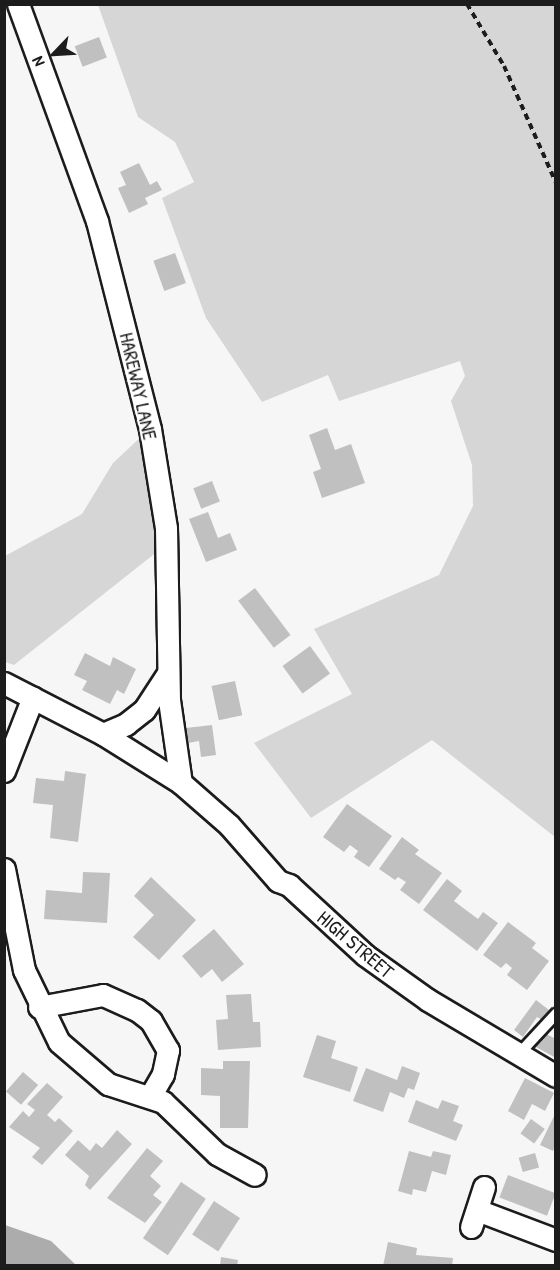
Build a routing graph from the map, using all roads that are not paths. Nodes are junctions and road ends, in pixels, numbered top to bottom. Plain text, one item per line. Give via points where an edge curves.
1 (18, 4) edge
2 (169, 672) junction
3 (4, 683) edge
4 (33, 697) junction
5 (103, 734) junction
6 (4, 771) edge
7 (181, 783) junction
8 (4, 870) edge
9 (39, 1007) junction
10 (555, 1014) edge
11 (518, 1054) junction
12 (555, 1076) edge
13 (151, 1095) junction
14 (255, 1174) dead end
15 (484, 1187) dead end
16 (555, 1240) edge

1 - 2 street, HAREWAY LANE via 97,221 150,429 166,528
2 - 5 street via 144,710
2 - 7 street, HAREWAY LANE via 171,723
3 - 4 street, HIGH STREET
4 - 5 street, HIGH STREET
4 - 6 street
5 - 7 street, HIGH STREET
7 - 11 street, HIGH STREET via 229,825 278,881 288,885 365,955 428,1000
8 - 9 street via 18,949
9 - 13 street via 59,1042 83,1066 108,1084
9 - 13 street via 103,996 137,1010 151,1021 168,1050 163,1074
10 - 11 lane
11 - 12 street, HIGH STREET
13 - 14 street via 218,1154
15 - 16 street via 474,1218

